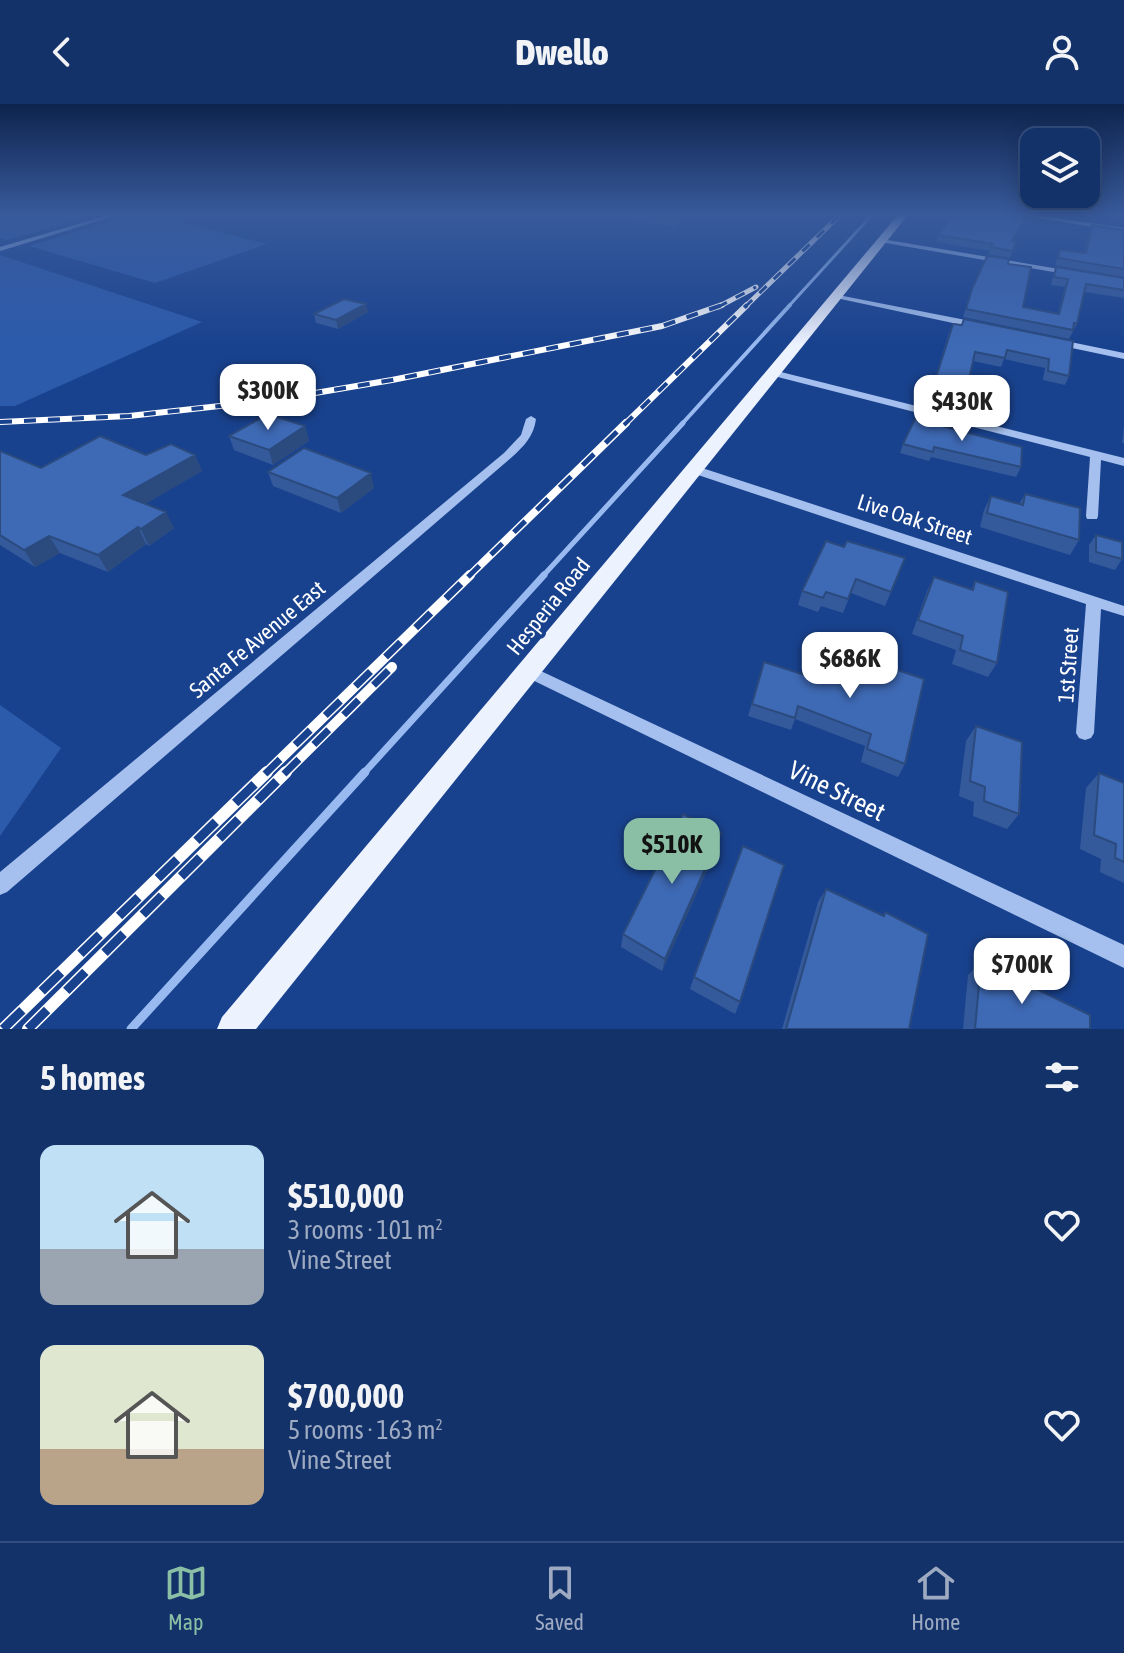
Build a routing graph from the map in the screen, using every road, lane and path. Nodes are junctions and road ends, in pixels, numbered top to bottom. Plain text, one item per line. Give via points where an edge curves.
1 (867, 259) edge
2 (988, 259) edge
3 (1081, 275) edge
4 (836, 296) junction
5 (999, 330) edge
6 (1044, 339) edge
7 (1124, 356) edge
8 (773, 373) junction
9 (531, 419) dead end
10 (1096, 454) junction
11 (1124, 462) edge
12 (693, 469) junction
13 (1092, 516) dead end
14 (1094, 601) junction
15 (1124, 611) edge
16 (528, 671) junction
17 (1085, 733) dead end
18 (0, 885) edge
19 (1124, 957) edge
20 (234, 1029) edge

1 - 4 main road, Hesperia Road
2 - 3 street
4 - 5 street
4 - 8 main road, Hesperia Road
6 - 7 street
8 - 10 street
8 - 12 main road, Hesperia Road
9 - 18 street, Santa Fe Avenue East via 523,441 508,455
10 - 11 street
10 - 13 street
12 - 14 street, Live Oak Street
12 - 16 main road, Hesperia Road
14 - 15 street, Live Oak Street
14 - 17 street, 1st Street
16 - 19 street, Vine Street
16 - 20 main road, Hesperia Road

